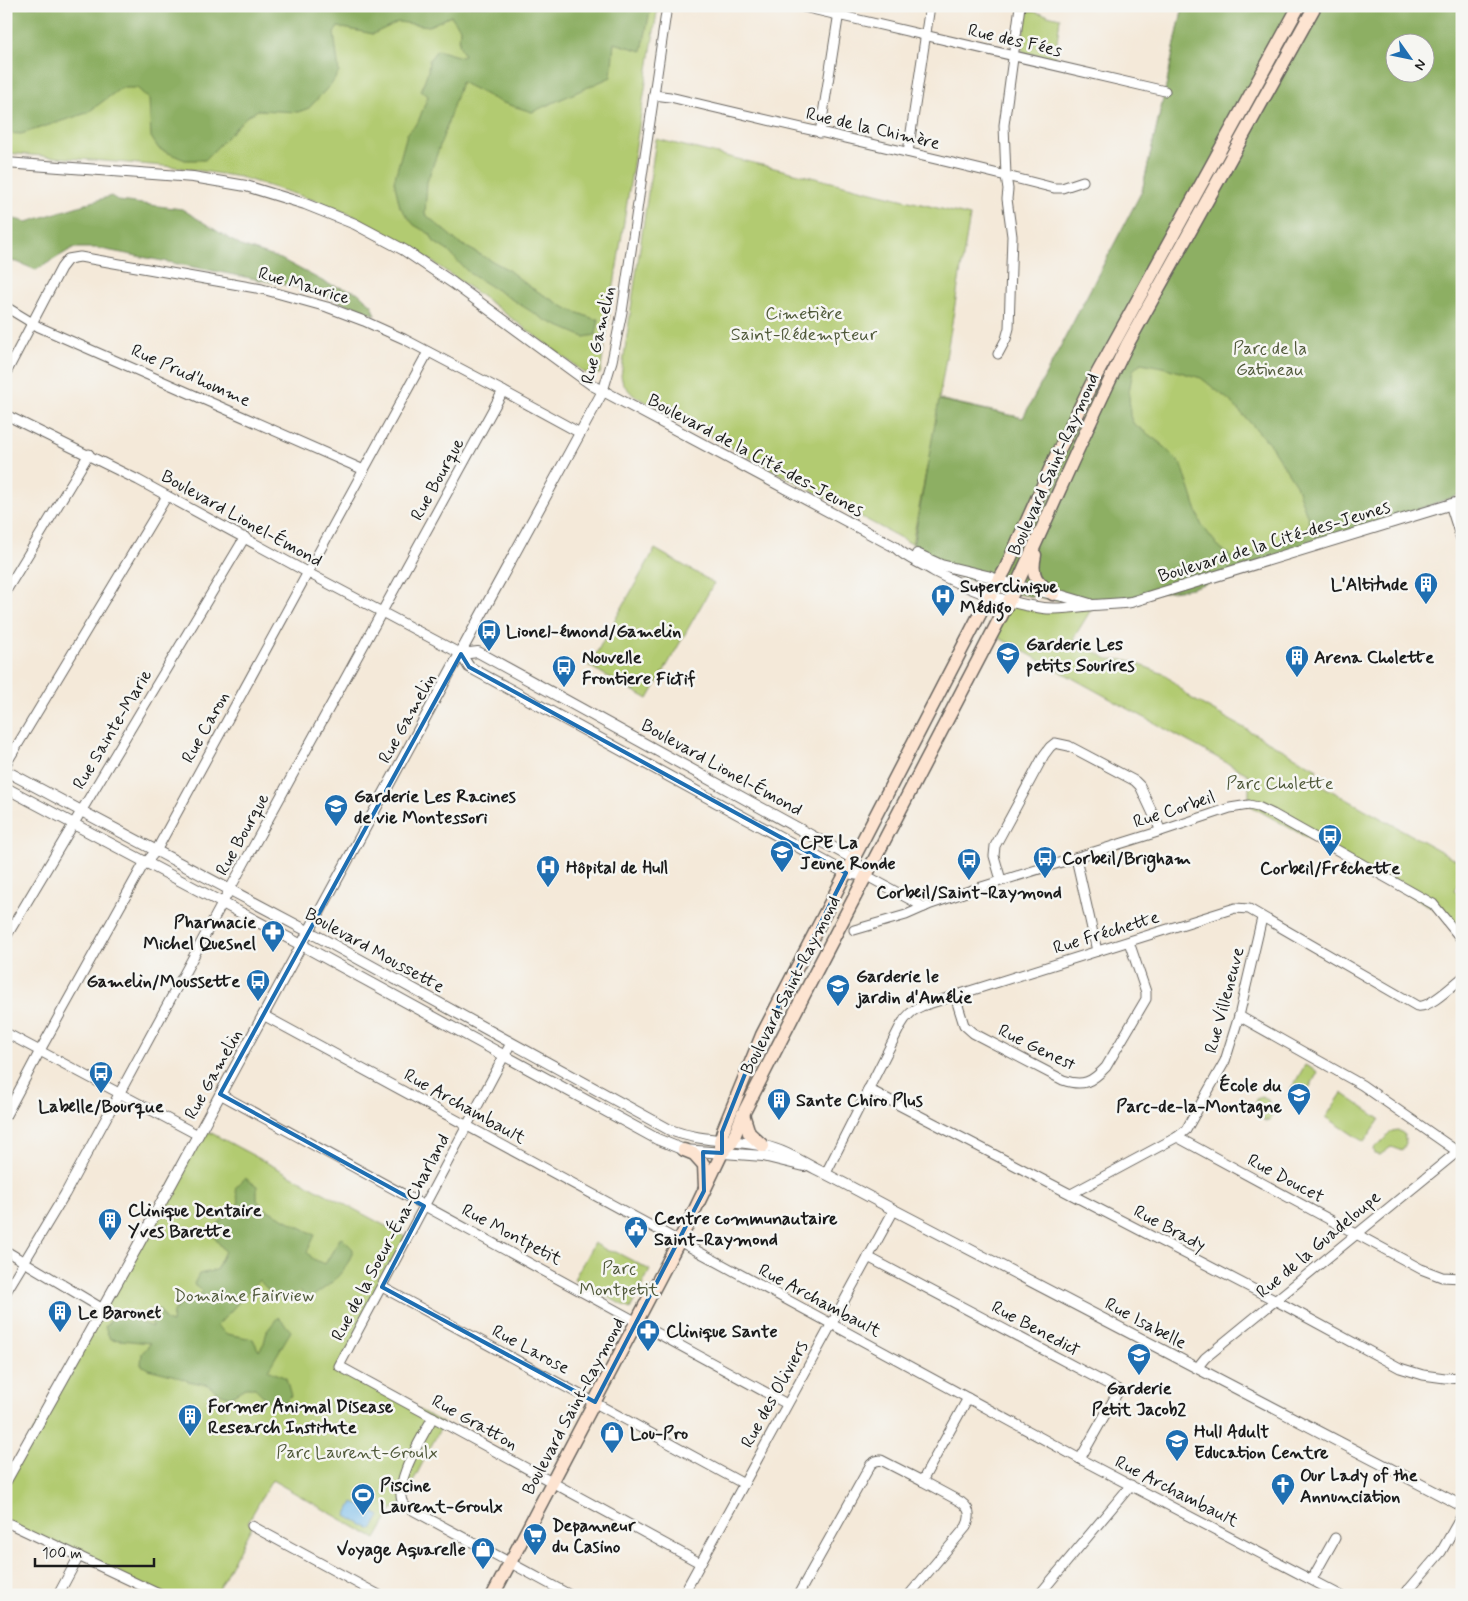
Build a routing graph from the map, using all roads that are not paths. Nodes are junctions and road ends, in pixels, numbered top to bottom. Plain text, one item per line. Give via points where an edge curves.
1 (667, 6) edge
2 (799, 6) edge
3 (930, 6) edge
4 (1020, 6) edge
5 (1299, 6) edge
6 (1315, 6) edge
7 (840, 11) edge
8 (926, 36) junction
9 (1014, 57) junction
10 (1165, 91) dead end
11 (654, 95) junction
12 (820, 133) junction
13 (908, 152) junction
14 (6, 163) edge
15 (1006, 176) junction
16 (1083, 181) dead end
17 (6, 307) edge
18 (32, 324) junction
19 (428, 352) junction
20 (998, 354) dead end
21 (6, 373) edge
22 (503, 391) junction
23 (603, 391) junction
24 (6, 415) edge
25 (580, 433) junction
26 (88, 454) junction
27 (364, 470) junction
28 (167, 496) junction
29 (1462, 501) edge
30 (1450, 504) junction
31 (245, 537) junction
32 (1039, 538) junction
33 (1462, 542) edge
34 (895, 547) junction
35 (308, 573) junction
36 (999, 581) junction
37 (1016, 586) junction
38 (6, 591) edge
39 (1053, 594) junction
40 (990, 596) junction
41 (1009, 601) junction
42 (1094, 605) junction
43 (382, 613) junction
44 (461, 654) junction
45 (6, 764) edge
46 (6, 771) edge
47 (6, 788) edge
48 (81, 811) junction
49 (73, 824) junction
50 (1161, 831) junction
51 (156, 851) junction
52 (854, 858) junction
53 (1076, 858) junction
54 (145, 863) junction
55 (846, 873) junction
56 (866, 876) junction
57 (1001, 880) junction
58 (230, 890) junction
59 (223, 903) junction
60 (924, 907) junction
61 (1262, 918) junction
62 (854, 930) dead end
63 (309, 932) junction
64 (6, 937) edge
65 (1462, 940) edge
66 (1129, 942) junction
67 (302, 945) junction
68 (1097, 952) junction
69 (1462, 978) edge
70 (955, 996) junction
71 (263, 1015) junction
72 (1239, 1016) junction
73 (6, 1033) edge
74 (511, 1043) junction
75 (40, 1052) junction
76 (505, 1055) junction
77 (868, 1088) junction
78 (120, 1094) junction
79 (220, 1094) junction
80 (743, 1114) junction
81 (6, 1115) edge
82 (467, 1126) junction
83 (198, 1135) junction
84 (1177, 1137) junction
85 (725, 1145) junction
86 (763, 1146) junction
87 (684, 1150) junction
88 (1461, 1151) edge
89 (815, 1168) junction
90 (826, 1173) junction
91 (705, 1189) junction
92 (1071, 1194) junction
93 (424, 1206) junction
94 (894, 1210) junction
95 (1356, 1234) junction
96 (679, 1241) junction
97 (6, 1251) edge
98 (868, 1257) junction
99 (24, 1262) junction
100 (1462, 1278) edge
101 (382, 1287) junction
102 (6, 1292) edge
103 (1276, 1301) junction
104 (103, 1309) junction
105 (638, 1321) junction
106 (831, 1324) junction
107 (339, 1366) joint
108 (1197, 1368) junction
109 (1462, 1376) edge
110 (968, 1398) junction
111 (595, 1402) junction
112 (787, 1404) junction
113 (433, 1417) junction
114 (1080, 1459) junction
115 (7, 1479) edge
116 (922, 1480) junction
117 (552, 1482) junction
118 (744, 1484) junction
119 (1131, 1485) junction
120 (1462, 1506) edge
121 (1462, 1515) edge
122 (6, 1522) edge
123 (252, 1526) dead end
124 (1335, 1538) dead end
125 (79, 1556) junction
126 (510, 1562) junction
127 (700, 1563) junction
128 (1312, 1579) junction
129 (1406, 1592) edge
130 (58, 1595) edge
131 (161, 1595) edge
132 (379, 1595) edge
133 (493, 1595) edge
134 (570, 1595) edge
135 (683, 1595) edge
136 (798, 1595) edge
137 (909, 1595) edge
138 (1039, 1595) edge
139 (1340, 1595) edge
140 (1418, 1595) edge

1 - 11 street, Rue Gamelin
2 - 7 street, Rue des Fées
3 - 8 street
4 - 9 street
5 - 36 main road, Boulevard Saint-Raymond via 1092,383
6 - 32 main road, Boulevard Saint-Raymond via 1127,345
7 - 8 street, Rue des Fées
7 - 12 street
8 - 9 street, Rue des Fées
8 - 13 street
9 - 10 street, Rue des Fées
9 - 15 street via 1004,124
11 - 12 street, Rue de la Chimère
11 - 23 street, Rue Gamelin via 622,312
12 - 13 street, Rue de la Chimère
13 - 15 street, Rue de la Chimère
14 - 23 street, Boulevard de la Cité-des-Jeunes via 193,176 246,186 305,204 356,224 404,250
15 - 16 street, Rue de la Chimère via 1054,188
15 - 20 street via 1012,236 1008,328
17 - 18 street, Rue Prud'homme
18 - 19 street, Rue Maurice via 64,263 80,256 284,294 345,313
18 - 21 street, Rue Maurice
18 - 27 street, Rue Prud'homme
19 - 22 street, Rue Maurice
19 - 27 street, Rue Caron
22 - 25 street, Rue Maurice
22 - 43 street, Rue Bourque
23 - 25 street, Rue Gamelin
23 - 34 street, Boulevard de la Cité-des-Jeunes
24 - 26 street, Boulevard Lionel-Émond
25 - 44 street, Rue Gamelin
26 - 28 street, Boulevard Lionel-Émond
26 - 38 street
27 - 35 street, Rue Caron
28 - 31 street, Boulevard Lionel-Émond
28 - 45 street
29 - 30 street, Boulevard de la Cité-des-Jeunes
30 - 33 street
30 - 42 street, Boulevard de la Cité-des-Jeunes via 1131,602
31 - 35 street, Boulevard Lionel-Émond
31 - 48 street, Rue Sainte-Marie
32 - 37 main road, Boulevard Saint-Raymond
32 - 39 main road via 1034,573 1038,583
34 - 36 street, Boulevard de la Cité-des-Jeunes via 906,548 941,565
34 - 40 street, Boulevard de la Cité-des-Jeunes via 947,578
35 - 43 street, Boulevard Lionel-Émond
35 - 51 street, Rue Caron
36 - 37 street, Boulevard de la Cité-des-Jeunes
36 - 40 main road, Boulevard Saint-Raymond
37 - 39 street, Boulevard de la Cité-des-Jeunes
37 - 41 main road, Boulevard Saint-Raymond
39 - 42 street, Boulevard de la Cité-des-Jeunes
40 - 41 street, Boulevard de la Cité-des-Jeunes
40 - 52 main road, Boulevard Saint-Raymond
41 - 42 street, Boulevard de la Cité-des-Jeunes via 1058,609
41 - 56 main road, Boulevard Saint-Raymond
43 - 44 street, Boulevard Lionel-Émond
43 - 58 street, Rue Bourque
44 - 52 street, Boulevard Lionel-Émond via 478,652
44 - 55 street, Boulevard Lionel-Émond via 470,667
44 - 63 street, Rue Gamelin
46 - 48 street, Boulevard Moussette
47 - 49 street, Boulevard Moussette
48 - 49 street, Rue Sainte-Marie
48 - 51 street, Boulevard Moussette
49 - 54 street, Boulevard Moussette
49 - 64 street, Rue Sainte-Marie
50 - 53 street, Rue Corbeil
50 - 57 street via 1135,781 1070,746 1055,743 1044,756 995,846 994,856
50 - 65 street, Rue Corbeil via 1230,808 1258,807 1433,904
51 - 54 street, Rue Caron
51 - 58 street, Boulevard Moussette
52 - 55 main road, Boulevard Saint-Raymond
52 - 56 street, Boulevard Lionel-Émond
53 - 57 street, Rue Corbeil
53 - 68 street
54 - 59 street, Boulevard Moussette
54 - 75 street, Rue Caron
55 - 56 street, Boulevard Lionel-Émond
55 - 85 main road, Boulevard Saint-Raymond via 741,1082
56 - 60 street
56 - 80 main road, Boulevard Saint-Raymond
57 - 60 street, Rue Corbeil
58 - 59 street, Rue Bourque
58 - 63 street, Boulevard Moussette
59 - 67 street, Boulevard Moussette
59 - 78 street, Rue Bourque
60 - 62 street, Rue Corbeil
61 - 66 street, Rue Fréchette via 1249,909 1235,908
61 - 69 street, Rue Fréchette via 1417,1006 1429,1004
61 - 72 street, Rue Villeneuve
63 - 67 street, Rue Gamelin
63 - 74 street, Boulevard Moussette
66 - 68 street, Rue Fréchette
66 - 70 street, Rue Genest via 1146,999 1106,1067 1083,1083 1063,1080 973,1033 964,1025
67 - 71 street, Rue Gamelin
67 - 76 street, Boulevard Moussette
68 - 70 street, Rue Fréchette
70 - 77 street, Rue Fréchette via 908,1014
71 - 79 street, Rue Gamelin
71 - 82 street, Rue Archambault
72 - 84 street, Rue Villeneuve via 1225,1061 1186,1130
72 - 88 street via 1362,1085
73 - 75 street
74 - 76 street, Rue de la Soeur-Éna-Charland
74 - 85 street, Boulevard Moussette via 670,1130 686,1137
75 - 78 street
75 - 81 street, Rue Caron
76 - 82 street, Rue de la Soeur-Éna-Charland
76 - 87 street, Boulevard Moussette via 657,1139
77 - 90 street, Rue Fréchette
77 - 92 street, Rue Brady
78 - 83 street
78 - 99 street, Rue Bourque
79 - 83 street, Rue Gamelin
79 - 93 street, Rue Montpetit
80 - 85 main road, Boulevard Saint-Raymond
80 - 86 main road via 749,1133
82 - 93 street, Rue de la Soeur-Éna-Charland
82 - 96 street, Rue Archambault
83 - 104 street, Rue Gamelin
84 - 92 street, Rue Villeneuve
84 - 95 street, Rue Doucet
85 - 86 street, Rue Isabelle
85 - 87 street, Boulevard Moussette
85 - 89 street, Rue Isabelle
85 - 91 main road, Boulevard Saint-Raymond
86 - 89 street, Rue Isabelle via 792,1155
87 - 91 main road via 694,1154 704,1165
88 - 95 street, Rue de la Guadeloupe
89 - 90 street, Rue Isabelle
90 - 94 street, Rue Isabelle
91 - 96 main road, Boulevard Saint-Raymond
92 - 103 street, Rue Brady
93 - 101 street, Rue de la Soeur-Éna-Charland
93 - 105 street, Rue Montpetit
94 - 98 street, Rue des Oliviers
94 - 108 street, Rue Isabelle
95 - 100 street, Rue Doucet via 1432,1274
95 - 103 street, Rue de la Guadeloupe
96 - 105 main road, Boulevard Saint-Raymond
96 - 106 street, Rue Archambault
97 - 99 street
98 - 106 street, Rue des Oliviers
98 - 114 street, Rue Benedict via 1119,1390
99 - 102 street, Rue Bourque
99 - 104 street
101 - 107 street, Rue de la Soeur-Éna-Charland
101 - 111 street, Rue Larose
103 - 108 street, Rue de la Guadeloupe
103 - 109 street, Rue Brady via 1411,1373 1434,1377
104 - 115 street, Rue Gamelin
105 - 111 main road, Boulevard Saint-Raymond
105 - 112 street, Rue Montpetit
106 - 110 street, Rue Archambault
106 - 112 street, Rue des Oliviers
107 - 113 street, Rue Gratton
108 - 120 street, Rue Isabelle
110 - 114 street, Rue Archambault
110 - 116 street
111 - 117 main road, Boulevard Saint-Raymond
111 - 118 street, Rue Larose
112 - 118 street, Rue des Oliviers
113 - 117 street, Rue Gratton
113 - 126 street via 404,1475 402,1503
114 - 119 street, Rue Archambault
116 - 136 street via 881,1460 871,1464
116 - 137 street via 967,1506 970,1514 966,1527
117 - 126 main road, Boulevard Saint-Raymond
117 - 127 street, Rue Gratton
118 - 127 street, Rue des Oliviers
119 - 128 street, Rue Archambault
119 - 138 street
121 - 129 street via 1441,1552
122 - 125 street
123 - 132 street
124 - 128 street
125 - 130 street
125 - 131 street
126 - 133 main road, Boulevard Saint-Raymond
126 - 134 street
127 - 135 street, Rue des Oliviers
128 - 139 street, Rue Archambault
129 - 140 street

